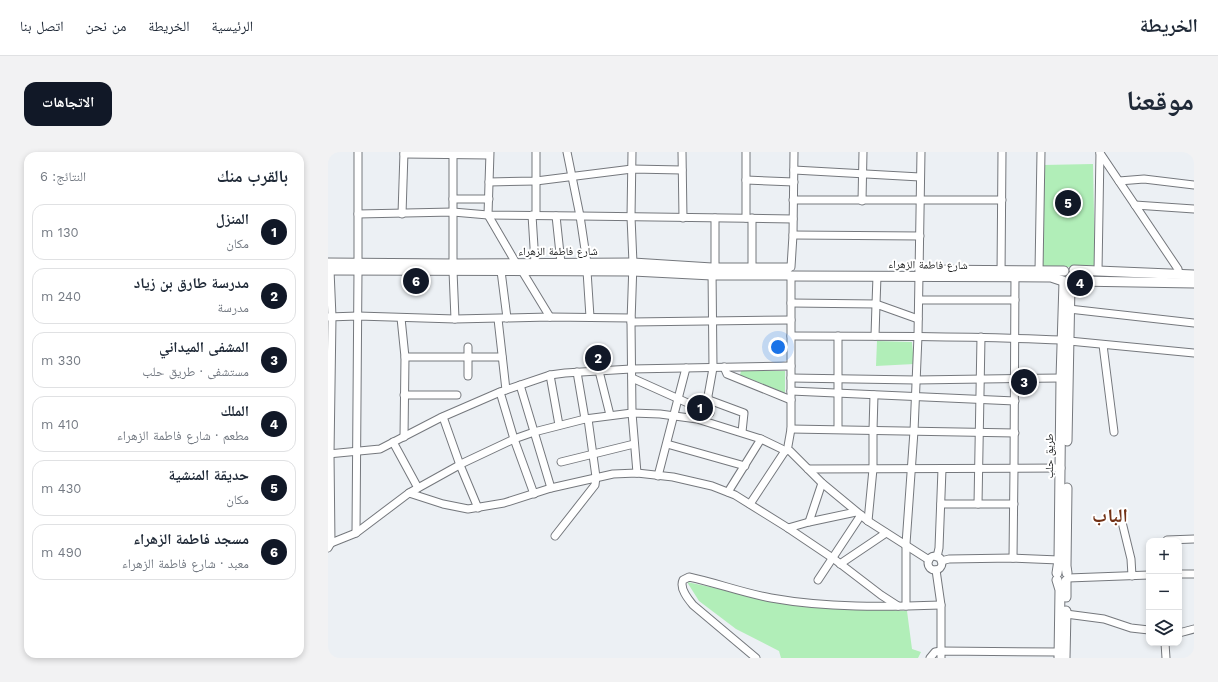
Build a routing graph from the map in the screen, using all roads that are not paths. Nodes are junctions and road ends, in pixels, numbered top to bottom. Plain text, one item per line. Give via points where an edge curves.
1 (358, 152) edge
2 (536, 152) edge
3 (567, 152) edge
4 (632, 152) edge
5 (682, 152) edge
6 (746, 152) edge
7 (794, 152) edge
8 (863, 152) edge
9 (921, 152) edge
10 (1002, 152) edge
11 (1041, 152) edge
12 (1100, 152) edge
13 (404, 153) edge
14 (453, 153) edge
15 (490, 154) edge
16 (632, 169) junction
17 (682, 170) junction
18 (794, 170) junction
19 (862, 174) junction
20 (572, 177) junction
21 (920, 177) junction
22 (746, 180) junction
23 (1118, 181) junction
24 (489, 182) junction
25 (536, 182) junction
26 (794, 182) junction
27 (1194, 185) edge
28 (453, 199) junction
29 (489, 199) junction
30 (793, 200) junction
31 (1002, 200) junction
32 (862, 201) junction
33 (920, 201) junction
34 (1135, 205) junction
35 (1194, 209) edge
36 (453, 212) junction
37 (358, 214) junction
38 (402, 214) junction
39 (488, 214) junction
40 (534, 215) junction
41 (556, 216) junction
42 (580, 216) junction
43 (631, 217) junction
44 (683, 218) junction
45 (715, 218) junction
46 (749, 218) junction
47 (793, 219) junction
48 (793, 235) junction
49 (920, 236) junction
50 (535, 263) junction
51 (561, 263) junction
52 (354, 267) junction
53 (519, 267) junction
54 (587, 267) junction
55 (633, 267) junction
56 (329, 268) edge
57 (453, 268) junction
58 (752, 268) junction
59 (713, 270) junction
60 (1074, 270) junction
61 (501, 271) junction
62 (1039, 271) junction
63 (1064, 271) junction
64 (1098, 271) junction
65 (790, 272) junction
66 (919, 273) junction
67 (1001, 274) junction
68 (1015, 274) junction
69 (1179, 274) junction
70 (1194, 274) edge
71 (876, 276) junction
72 (1068, 282) junction
73 (1194, 283) edge
74 (919, 300) junction
75 (1015, 300) junction
76 (791, 303) junction
77 (876, 304) junction
78 (1069, 309) junction
79 (358, 316) junction
80 (330, 317) edge
81 (550, 317) junction
82 (590, 317) junction
83 (401, 318) junction
84 (498, 318) junction
85 (507, 318) junction
86 (455, 319) junction
87 (631, 320) junction
88 (791, 320) junction
89 (918, 320) junction
90 (713, 321) junction
91 (1194, 323) edge
92 (791, 336) junction
93 (838, 336) junction
94 (875, 336) junction
95 (918, 336) junction
96 (981, 337) junction
97 (1015, 338) junction
98 (1065, 341) junction
99 (1103, 345) junction
100 (468, 347) dead end
101 (1194, 353) edge
102 (405, 357) junction
103 (468, 357) junction
104 (502, 358) junction
105 (791, 366) junction
106 (724, 367) junction
107 (686, 368) junction
108 (713, 368) junction
109 (631, 369) junction
110 (599, 371) junction
111 (577, 372) junction
112 (468, 376) dead end
113 (550, 376) junction
114 (632, 378) junction
115 (791, 378) junction
116 (1015, 378) junction
117 (1061, 378) junction
118 (838, 379) junction
119 (980, 379) junction
120 (916, 380) junction
121 (520, 385) junction
122 (503, 391) junction
123 (791, 391) junction
124 (838, 393) junction
125 (404, 395) junction
126 (457, 395) dead end
127 (874, 395) junction
128 (915, 397) junction
129 (679, 399) junction
130 (791, 400) junction
131 (980, 400) junction
132 (1015, 401) junction
133 (632, 413) junction
134 (710, 413) dead end
135 (610, 415) junction
136 (674, 416) junction
137 (443, 417) junction
138 (587, 419) junction
139 (559, 425) junction
140 (791, 429) junction
141 (838, 429) junction
142 (873, 430) junction
143 (914, 431) junction
144 (534, 432) junction
145 (742, 432) junction
146 (979, 432) junction
147 (1114, 432) dead end
148 (1015, 433) junction
149 (404, 437) junction
150 (514, 438) junction
151 (762, 439) junction
152 (393, 442) junction
153 (634, 444) junction
154 (667, 444) junction
155 (787, 450) junction
156 (358, 452) junction
157 (593, 453) junction
158 (329, 454) edge
159 (561, 462) dead end
160 (460, 465) junction
161 (745, 466) junction
162 (1061, 468) junction
163 (808, 469) junction
164 (873, 469) junction
165 (912, 469) junction
166 (978, 469) junction
167 (1014, 469) junction
168 (942, 470) junction
169 (637, 473) junction
170 (658, 476) junction
171 (596, 477) junction
172 (822, 483) junction
173 (418, 488) junction
174 (550, 488) junction
175 (728, 492) junction
176 (409, 493) junction
177 (534, 494) junction
178 (750, 504) junction
179 (941, 504) junction
180 (978, 504) junction
181 (1014, 504) junction
182 (478, 508) junction
183 (858, 514) junction
184 (1121, 518) dead end
185 (868, 521) junction
186 (809, 522) junction
187 (788, 528) junction
188 (356, 533) junction
189 (886, 533) junction
190 (555, 536) dead end
191 (1182, 539) edge
192 (1194, 539) edge
193 (906, 544) junction
194 (329, 545) edge
195 (833, 558) junction
196 (1012, 558) junction
197 (939, 559) junction
198 (929, 560) junction
199 (1059, 560) junction
200 (840, 564) junction
201 (936, 570) junction
202 (1182, 574) edge
203 (1194, 574) edge
204 (1146, 575) edge
205 (1132, 576) junction
206 (1063, 577) junction
207 (818, 580) dead end
208 (941, 605) junction
209 (898, 606) junction
210 (906, 606) junction
211 (1066, 614) junction
212 (1194, 629) edge
213 (1146, 630) edge
214 (1182, 632) edge
215 (1165, 646) edge
216 (941, 654) edge
217 (1061, 656) edge
218 (756, 658) edge
219 (930, 658) edge
220 (1166, 658) edge

1 - 37 street
2 - 25 street
3 - 20 street
4 - 16 street
5 - 17 street
6 - 22 street
7 - 18 street
8 - 19 street
9 - 21 street
10 - 31 street
11 - 62 street
12 - 23 street
12 - 64 street
13 - 14 street
13 - 38 street
14 - 15 street
14 - 28 street
15 - 24 street
16 - 17 street
16 - 20 street
16 - 43 street
17 - 44 street
18 - 19 street
18 - 26 street
19 - 21 street
19 - 32 street
20 - 25 street
20 - 42 street
21 - 33 street
22 - 26 street
22 - 46 street
23 - 27 street via 1144,179
23 - 34 street
24 - 25 street
24 - 29 street
25 - 40 street
26 - 30 street
28 - 29 street
28 - 36 street
29 - 39 street
30 - 32 street
30 - 47 street
31 - 33 street
31 - 67 street
32 - 33 street
33 - 49 street
34 - 35 street
34 - 69 street
36 - 38 street
36 - 39 street
36 - 57 street
37 - 38 street
37 - 52 street
39 - 40 street
39 - 53 street
40 - 41 street
40 - 50 street
41 - 42 street
41 - 51 street
42 - 43 street
42 - 54 street
43 - 44 street
43 - 55 street
44 - 45 street
45 - 46 street
45 - 59 street
46 - 47 street
46 - 58 street
47 - 48 street
48 - 49 street
48 - 65 street
49 - 66 street
50 - 51 main road, شارع فاطمة الزهراء
50 - 53 main road, شارع فاطمة الزهراء
51 - 54 main road, شارع فاطمة الزهراء
52 - 56 main road, شارع فاطمة الزهراء
52 - 57 main road, شارع فاطمة الزهراء
52 - 79 street
53 - 54 main road, شارع فاطمة الزهراء
53 - 57 main road, شارع فاطمة الزهراء
53 - 61 main road, شارع فاطمة الزهراء
53 - 81 street
54 - 55 main road, شارع فاطمة الزهراء
54 - 82 street
55 - 59 main road, شارع فاطمة الزهراء
55 - 87 street
56 - 80 street
57 - 61 main road, شارع فاطمة الزهراء
57 - 86 street
58 - 59 main road, شارع فاطمة الزهراء
58 - 65 main road, شارع فاطمة الزهراء
59 - 65 main road, شارع فاطمة الزهراء
59 - 90 street
60 - 63 main road, شارع فاطمة الزهراء
60 - 64 main road, شارع فاطمة الزهراء
60 - 72 main road via 1077,274
61 - 85 street
62 - 63 main road, شارع فاطمة الزهراء
62 - 68 main road, شارع فاطمة الزهراء
63 - 72 main road via 1062,275
64 - 69 main road, شارع فاطمة الزهراء
65 - 66 main road, شارع فاطمة الزهراء
65 - 71 main road, شارع فاطمة الزهراء
65 - 76 street
66 - 67 main road, شارع فاطمة الزهراء
66 - 71 main road, شارع فاطمة الزهراء
66 - 74 street
67 - 68 main road, شارع فاطمة الزهراء
68 - 72 main road, شارع فاطمة الزهراء via 1051,277
68 - 75 street
69 - 70 main road, شارع فاطمة الزهراء
71 - 77 street
72 - 73 main road, شارع فاطمة الزهراء
72 - 78 main road
72 - 98 main road
74 - 75 street
74 - 89 street
75 - 97 street
76 - 77 street
76 - 88 street
77 - 89 street
77 - 94 street
78 - 91 street
78 - 98 main road
79 - 80 street
79 - 83 street
79 - 156 street
80 - 158 street
81 - 82 street
81 - 85 street
82 - 87 street
83 - 86 street
83 - 102 street
84 - 85 street
84 - 86 street
84 - 104 street
87 - 90 street
87 - 109 street
88 - 90 street
88 - 92 street
89 - 95 street
90 - 108 street
92 - 93 street
92 - 105 street
93 - 94 street
93 - 118 street
94 - 95 street
95 - 96 street
95 - 120 street
96 - 97 street
96 - 119 street
97 - 98 street
97 - 116 street
98 - 99 street
98 - 117 main road, طريق حلب
98 - 206 main road via 1066,557
99 - 101 street
99 - 147 street
100 - 103 street
102 - 103 street
102 - 125 street
103 - 104 street
103 - 112 street
104 - 122 street
105 - 106 street
105 - 115 street
106 - 108 street
106 - 130 street via 727,374
107 - 108 street
107 - 109 street
107 - 129 street
108 - 145 street via 709,400 744,413
109 - 110 street
109 - 114 street
110 - 111 street
110 - 135 street
111 - 113 street
111 - 138 street
113 - 121 street
113 - 139 street
114 - 129 street
114 - 133 street
115 - 118 street
115 - 123 street
116 - 117 street
116 - 119 street
116 - 132 street
117 - 162 main road, طريق حلب
118 - 120 street
118 - 124 street
119 - 120 street
119 - 131 street
120 - 128 street
121 - 122 street
121 - 144 street
122 - 137 street
122 - 150 street
123 - 124 street
123 - 130 street
124 - 127 street
124 - 141 street
125 - 126 street
125 - 149 street
127 - 128 street
127 - 142 street
128 - 131 street
128 - 143 street
129 - 134 street
129 - 136 street
130 - 140 street
131 - 132 street
131 - 146 street
132 - 148 street
133 - 135 street
133 - 136 street
133 - 153 street
135 - 138 street
136 - 145 street via 697,419
136 - 154 street
137 - 149 street
137 - 160 street
138 - 139 street
138 - 157 street
139 - 144 street
140 - 141 street
140 - 155 street
141 - 142 street
142 - 143 street
142 - 164 street
143 - 146 street
143 - 165 street
144 - 150 street
144 - 174 street
145 - 151 street
146 - 148 street
146 - 166 street
148 - 167 street
149 - 152 street
150 - 160 street
150 - 177 street
151 - 155 street
151 - 161 street
152 - 156 street via 380,449
152 - 173 street
153 - 157 street
153 - 169 street
154 - 161 street
154 - 170 street
155 - 163 street
155 - 178 street
156 - 158 street
156 - 188 street
157 - 159 street
157 - 171 street
158 - 194 street
160 - 173 street
160 - 182 street
161 - 175 street
162 - 167 street
162 - 199 main road, طريق حلب
163 - 164 street
163 - 172 street
164 - 165 street
164 - 185 street
165 - 168 street
165 - 193 street
166 - 167 street
166 - 168 street
166 - 180 street
167 - 181 street
168 - 179 street
169 - 170 street
169 - 171 street
170 - 175 street via 673,477
171 - 174 street
171 - 190 street via 595,485
172 - 183 street
172 - 186 street
173 - 176 street
174 - 177 street
175 - 178 street
176 - 182 street via 443,504 468,509
176 - 188 street
177 - 182 street
178 - 187 street
179 - 180 street
179 - 197 street
180 - 181 street
181 - 196 street
183 - 185 street
183 - 186 street
183 - 195 street
184 - 205 street via 1131,559
185 - 189 street
186 - 187 street
187 - 195 street
188 - 194 street
189 - 193 street
189 - 200 street
191 - 192 street
193 - 198 street
193 - 210 street
195 - 200 street
195 - 207 street
196 - 197 street
196 - 199 street
197 - 198 street via 932,557
197 - 201 street via 941,566
198 - 201 street via 930,568
199 - 206 main road, طريق حلب
200 - 209 street
201 - 208 street
202 - 203 street
204 - 205 street
205 - 206 street
206 - 211 main road
206 - 217 main road, طريق حلب via 1060,590
208 - 210 street
208 - 216 street
209 - 210 street
209 - 218 street via 820,604 786,600 741,592 689,577 683,580 682,586 693,605
211 - 213 street via 1104,619 1131,628
211 - 217 main road
212 - 214 street
215 - 220 street
216 - 217 street
216 - 219 street via 935,652

